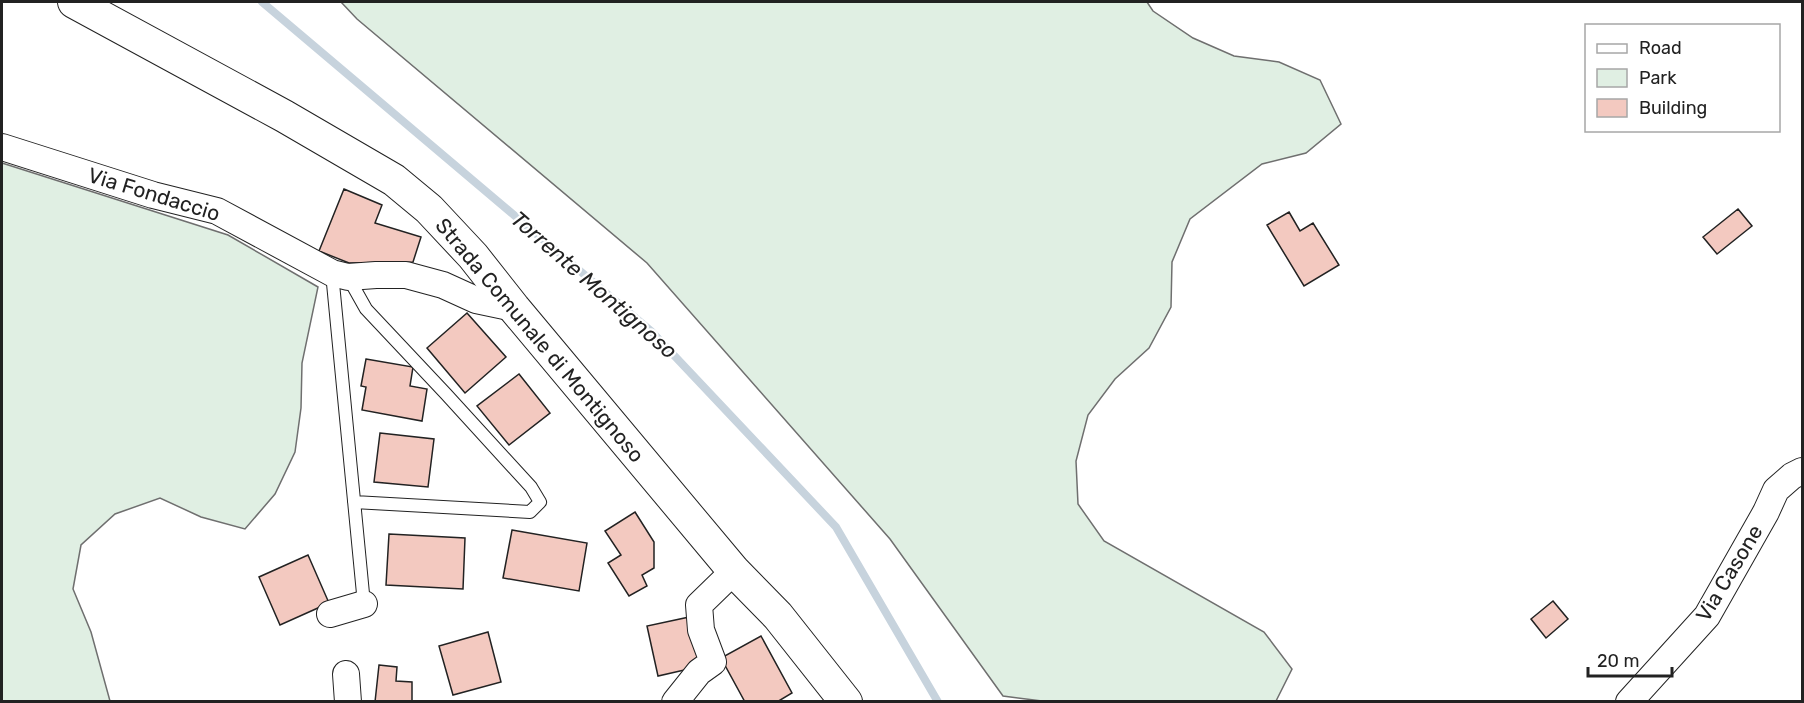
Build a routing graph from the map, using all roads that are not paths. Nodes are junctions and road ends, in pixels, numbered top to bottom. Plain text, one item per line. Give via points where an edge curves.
1 (74, 2) edge
2 (2, 147) edge
3 (340, 275) junction
4 (514, 308) junction
5 (1803, 471) edge
6 (354, 502) junction
7 (734, 571) junction
8 (364, 603) joint
9 (330, 614) dead end
10 (346, 675) dead end
11 (348, 702) edge
12 (675, 702) edge
13 (846, 702) edge
14 (1629, 702) edge

1 - 4 street, Strada Comunale di Montignoso via 394,180 444,224
2 - 3 street, Via Fondaccio via 217,212
3 - 4 street, Via Fondaccio via 406,275 443,285 476,300
3 - 6 lane
3 - 6 lane via 366,309 531,487 540,502 530,512
4 - 7 street, Strada Comunale di Montignoso
5 - 14 street, Via Casone via 1776,490 1707,616
6 - 8 lane
7 - 12 street via 699,604 701,630 713,662 699,672
7 - 13 street, Strada Comunale di Montignoso via 777,616
8 - 9 street
10 - 11 street

